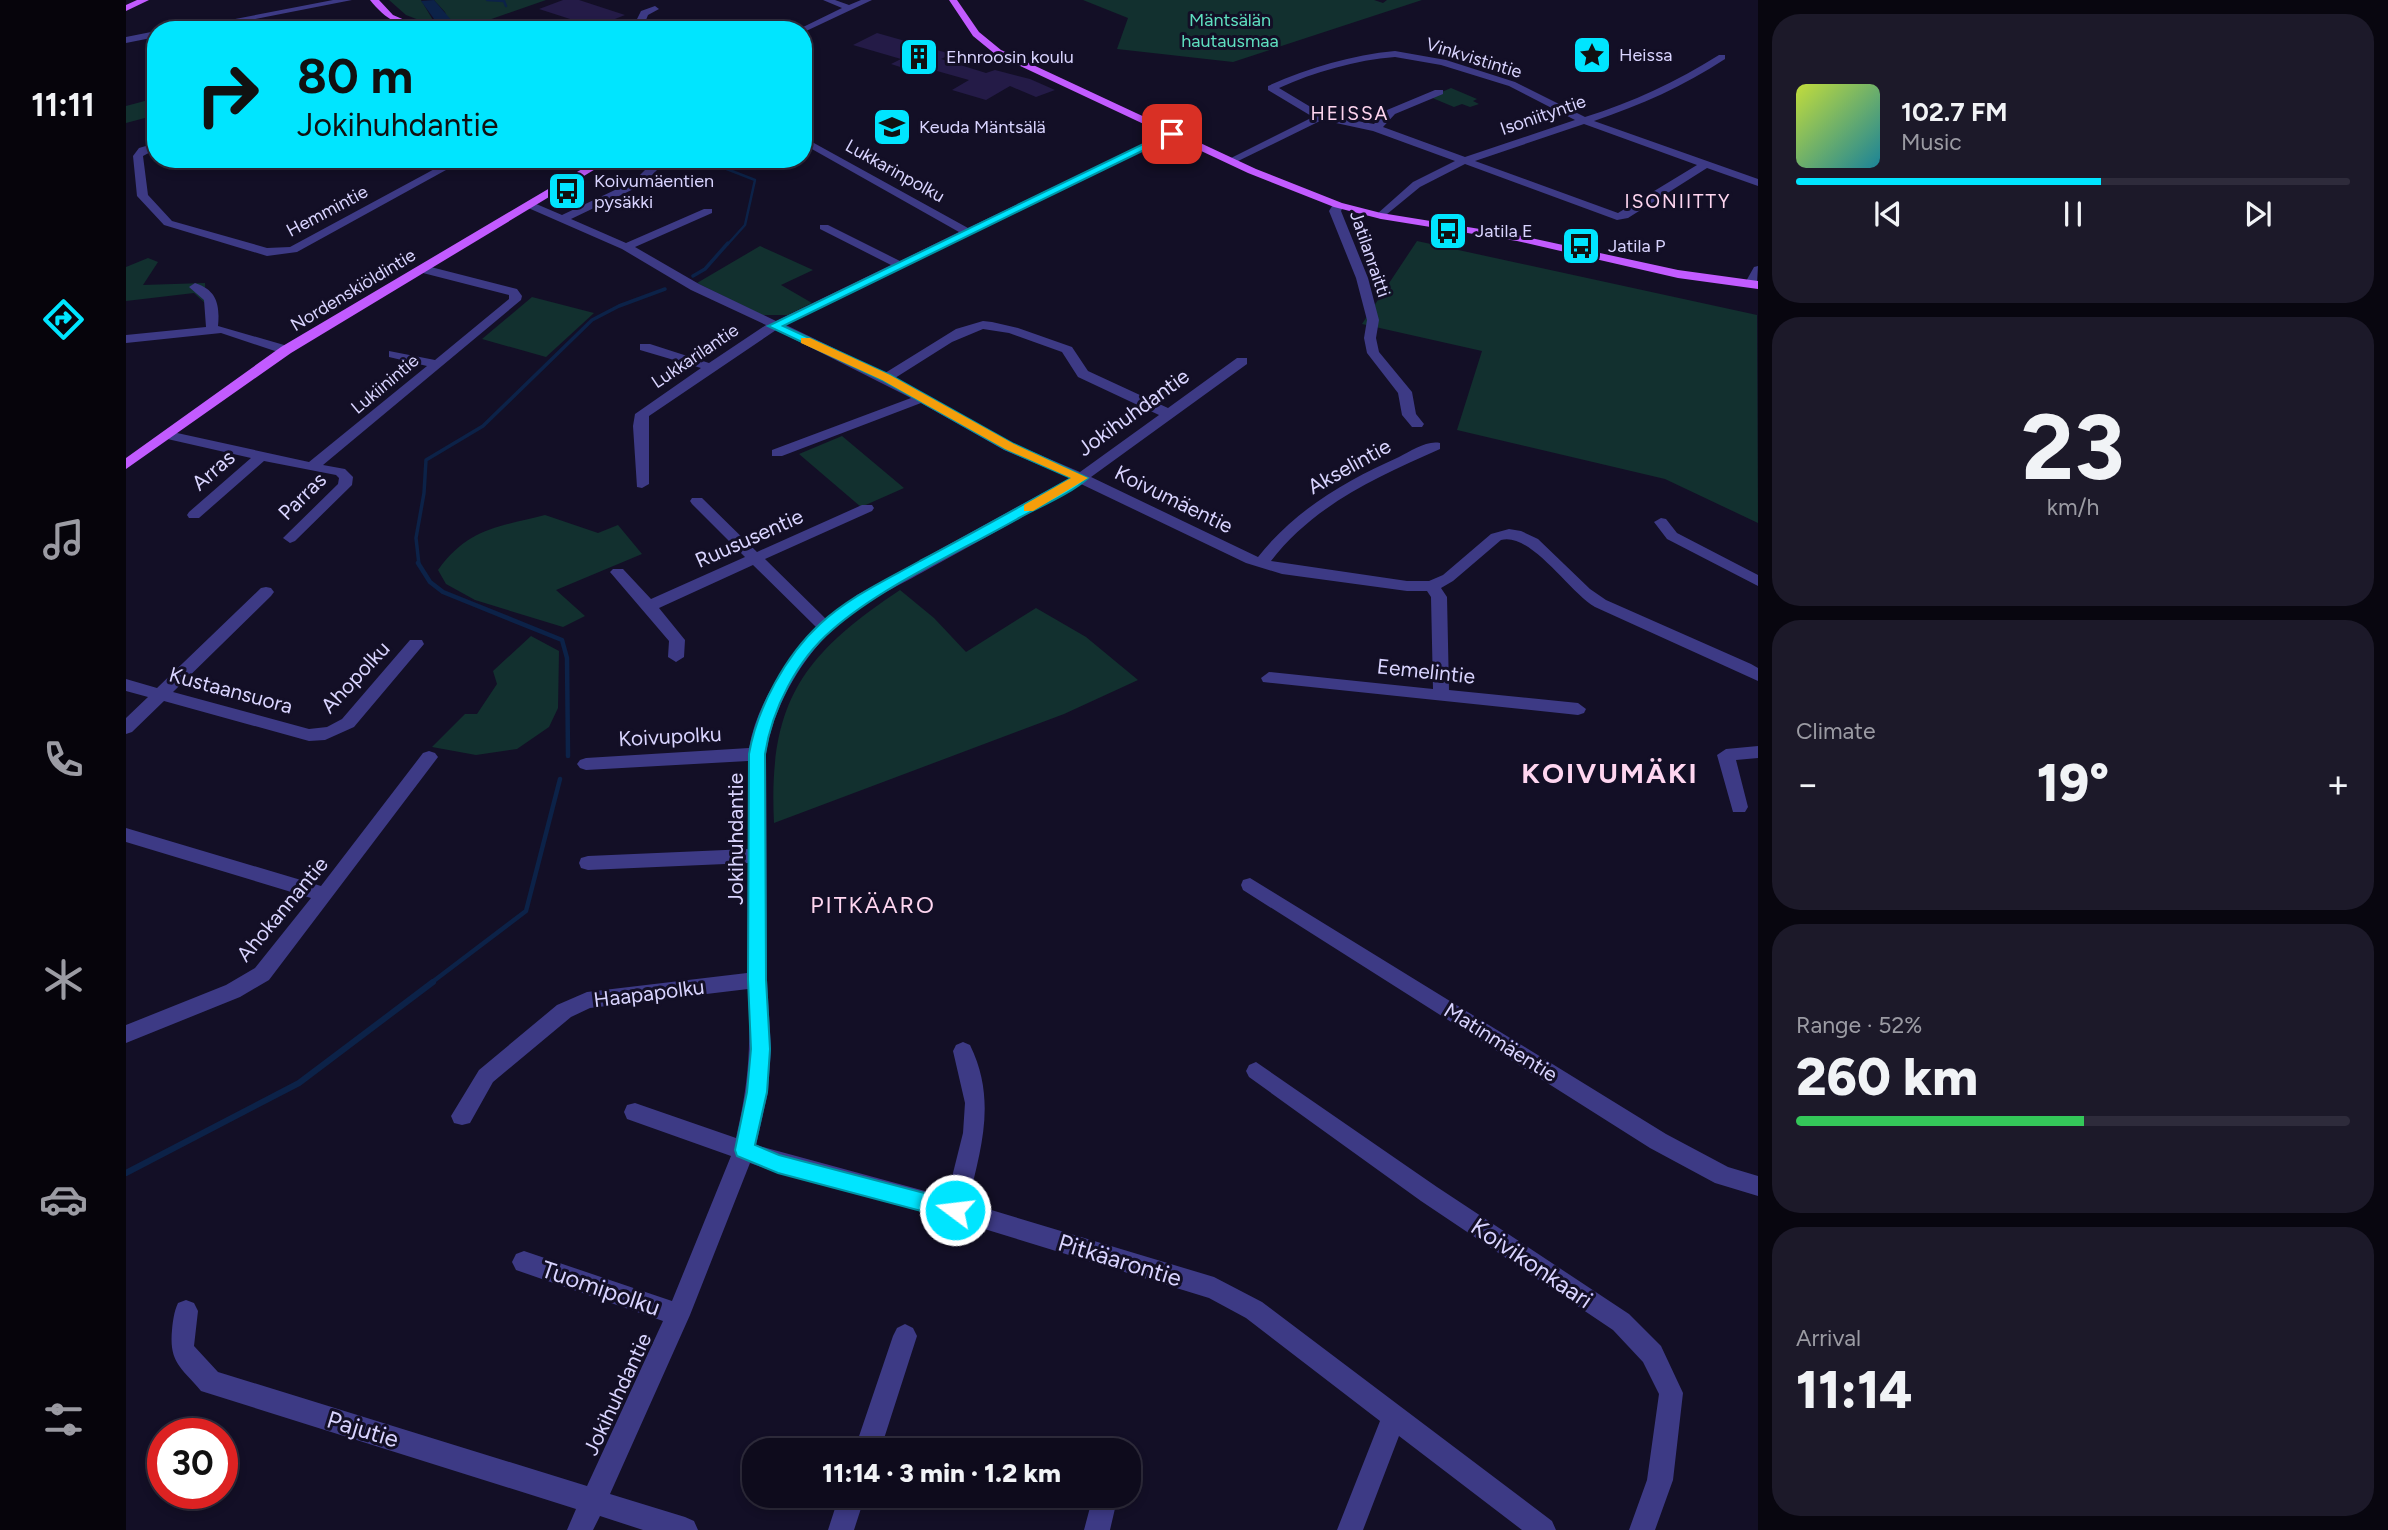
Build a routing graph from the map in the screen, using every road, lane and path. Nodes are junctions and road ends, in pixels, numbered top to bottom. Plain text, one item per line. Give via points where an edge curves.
1 (145, 0) edge
2 (348, 0) edge
3 (374, 0) edge
4 (827, 0) edge
5 (868, 0) edge
6 (953, 0) edge
7 (126, 8) edge
8 (849, 8) junction
9 (655, 9) dead end
10 (232, 21) edge
11 (400, 21) edge
12 (641, 21) edge
13 (812, 25) edge
14 (147, 36) edge
15 (126, 40) edge
16 (1722, 57) dead end
17 (1439, 92) dead end
18 (1321, 117) junction
19 (1582, 120) junction
20 (1376, 128) junction
21 (1172, 134) junction
22 (812, 145) edge
23 (147, 149) edge
24 (1231, 160) junction
25 (1463, 160) junction
26 (1706, 164) junction
27 (444, 168) edge
28 (592, 168) edge
29 (653, 168) edge
30 (1758, 183) edge
31 (530, 205) junction
32 (1338, 205) junction
33 (708, 211) dead end
34 (1381, 216) junction
35 (564, 218) junction
36 (824, 228) dead end
37 (970, 233) junction
38 (626, 247) junction
39 (900, 265) junction
40 (423, 269) junction
41 (1758, 271) edge
42 (1755, 284) edge
43 (195, 287) dead end
44 (774, 326) junction
45 (212, 329) junction
46 (126, 340) edge
47 (646, 347) dead end
48 (286, 350) junction
49 (394, 354) dead end
50 (1242, 361) dead end
51 (437, 364) junction
52 (710, 367) junction
53 (886, 378) junction
54 (920, 399) junction
55 (1169, 414) junction
56 (1417, 424) dead end
57 (168, 435) junction
58 (1435, 446) dead end
59 (777, 453) dead end
60 (260, 457) junction
61 (126, 466) edge
62 (312, 467) junction
63 (1081, 478) junction
64 (642, 484) dead end
65 (697, 501) dead end
66 (867, 508) dead end
67 (194, 515) dead end
68 (1661, 522) dead end
69 (290, 538) dead end
70 (754, 559) junction
71 (1261, 563) junction
72 (618, 572) dead end
73 (1758, 581) edge
74 (1432, 586) junction
75 (266, 592) dead end
76 (649, 606) junction
77 (825, 627) junction
78 (416, 644) dead end
79 (676, 657) dead end
80 (1758, 675) edge
81 (1269, 678) dead end
82 (126, 685) edge
83 (160, 695) junction
84 (1441, 696) junction
85 (1578, 709) dead end
86 (126, 728) edge
87 (324, 735) joint
88 (1758, 752) edge
89 (757, 754) junction
90 (429, 757) dead end
91 (586, 764) dead end
92 (1740, 807) dead end
93 (126, 835) edge
94 (757, 856) junction
95 (588, 863) dead end
96 (1250, 885) dead end
97 (325, 895) junction
98 (757, 980) junction
99 (126, 1034) edge
100 (963, 1051) dead end
101 (1256, 1071) dead end
102 (635, 1112) dead end
103 (462, 1115) dead end
104 (744, 1150) junction
105 (1758, 1186) edge
106 (955, 1210) junction
107 (524, 1262) dead end
108 (186, 1311) dead end
109 (678, 1315) junction
110 (905, 1336) dead end
111 (1395, 1415) junction
112 (871, 1438) edge
113 (593, 1501) junction
114 (848, 1508) edge
115 (1102, 1508) edge
116 (580, 1530) edge
117 (685, 1530) edge
118 (841, 1530) edge
119 (1097, 1530) edge
120 (1350, 1530) edge
121 (1543, 1530) edge
122 (1642, 1530) edge

1 - 7 main road
2 - 10 street
3 - 11 main road
4 - 8 street
5 - 8 street
6 - 21 main road via 976,34 998,52
8 - 13 street
9 - 12 street via 644,13
14 - 15 street
16 - 19 street, Isoniityntie via 1669,91
17 - 20 street via 1391,112
18 - 19 street, Vinkvistintie via 1270,88 1371,56 1395,54 1443,62 1512,84
18 - 20 street
18 - 24 street
19 - 25 street, Isoniityntie
19 - 26 street, Vinkvistintie
20 - 25 street
21 - 24 main road
21 - 37 street, Lukkarilantie
22 - 37 street, Lukkarinpolku
23 - 27 street, Hemmintie via 138,156 143,196 168,223 281,253
24 - 32 main road
25 - 26 street via 1617,217
25 - 34 street, Isoniityntie via 1419,183
26 - 30 street, Vinkvistintie
28 - 31 main road, Nordenskiöldintie
29 - 35 street via 638,183
31 - 35 street, Koivumäentie
31 - 40 main road, Nordenskiöldintie
32 - 34 main road
32 - 56 street, Jatilanraitti via 1335,211 1373,320 1373,353 1405,392 1409,415
33 - 38 street
34 - 42 main road via 1528,240 1678,274
35 - 38 street, Koivumäentie
36 - 39 street
37 - 39 street, Lukkarilantie
38 - 44 street, Koivumäentie via 695,288
39 - 44 street, Lukkarilantie
40 - 48 main road, Nordenskiöldintie
40 - 51 street, Lukiinintie via 516,296
41 - 42 street
43 - 45 street via 212,300
44 - 52 street, Lukkarilantie
44 - 53 street, Koivumäentie
45 - 46 street
45 - 48 street via 229,330
47 - 52 street
48 - 57 main road, Nordenskiöldintie
49 - 51 street
50 - 55 street, Jokihuhdantie
51 - 62 street, Lukiinintie
52 - 64 street, Lukkarilantie via 642,414
53 - 54 street, Koivumäentie
53 - 55 street via 965,330 992,326 1067,350 1083,374
54 - 59 street
54 - 63 street, Koivumäentie via 1009,447
55 - 63 street, Jokihuhdantie
57 - 60 street
57 - 61 main road, Nordenskiöldintie
58 - 71 street, Akselintie via 1321,502
60 - 62 street
60 - 67 street, Arras
62 - 69 street, Parras via 340,472 346,477 345,485
63 - 71 street, Koivumäentie
63 - 77 street, Jokihuhdantie via 863,599
65 - 70 street
66 - 70 street, Ruususentie
68 - 73 street via 1672,536
70 - 76 street, Ruususentie
70 - 77 street
71 - 74 street, Koivumäentie
72 - 76 street
74 - 80 street via 1448,579 1496,537 1518,534 1530,538 1569,579 1602,604
74 - 84 street via 1439,597
75 - 83 street
76 - 79 street via 677,640
77 - 89 street, Jokihuhdantie via 774,698
78 - 87 street, Ahopolku via 348,723
81 - 84 street, Eemelintie
82 - 83 street, Kustaansuora
83 - 86 street
83 - 87 street, Kustaansuora via 309,735
84 - 85 street, Eemelintie
88 - 92 street via 1726,755
89 - 91 street, Koivupolku
89 - 94 street, Jokihuhdantie
90 - 97 street, Ahokannantie
93 - 97 street
94 - 95 street
94 - 98 street, Jokihuhdantie
96 - 105 street, Matinmäentie via 1658,1141 1723,1176
97 - 99 street, Ahokannantie via 262,974 233,991
98 - 103 street, Haapapolku via 587,1000 564,1011 486,1076
98 - 104 street, Jokihuhdantie via 761,1049
100 - 106 street via 976,1103 974,1133
101 - 122 street, Koivikonkaari via 1621,1322 1653,1354 1671,1393 1660,1480
102 - 104 street, Pitkäarontie
104 - 106 street, Pitkäarontie via 778,1164
104 - 109 street, Jokihuhdantie
106 - 111 street, Pitkäarontie via 1213,1288 1255,1310
107 - 109 street, Tuomipolku
108 - 113 street, Pajutie via 182,1350 211,1382
109 - 113 street, Jokihuhdantie
110 - 112 street
111 - 120 street
111 - 121 street, Pitkäarontie
113 - 116 street, Jokihuhdantie
113 - 117 street, Pajutie
114 - 118 street
115 - 119 street

